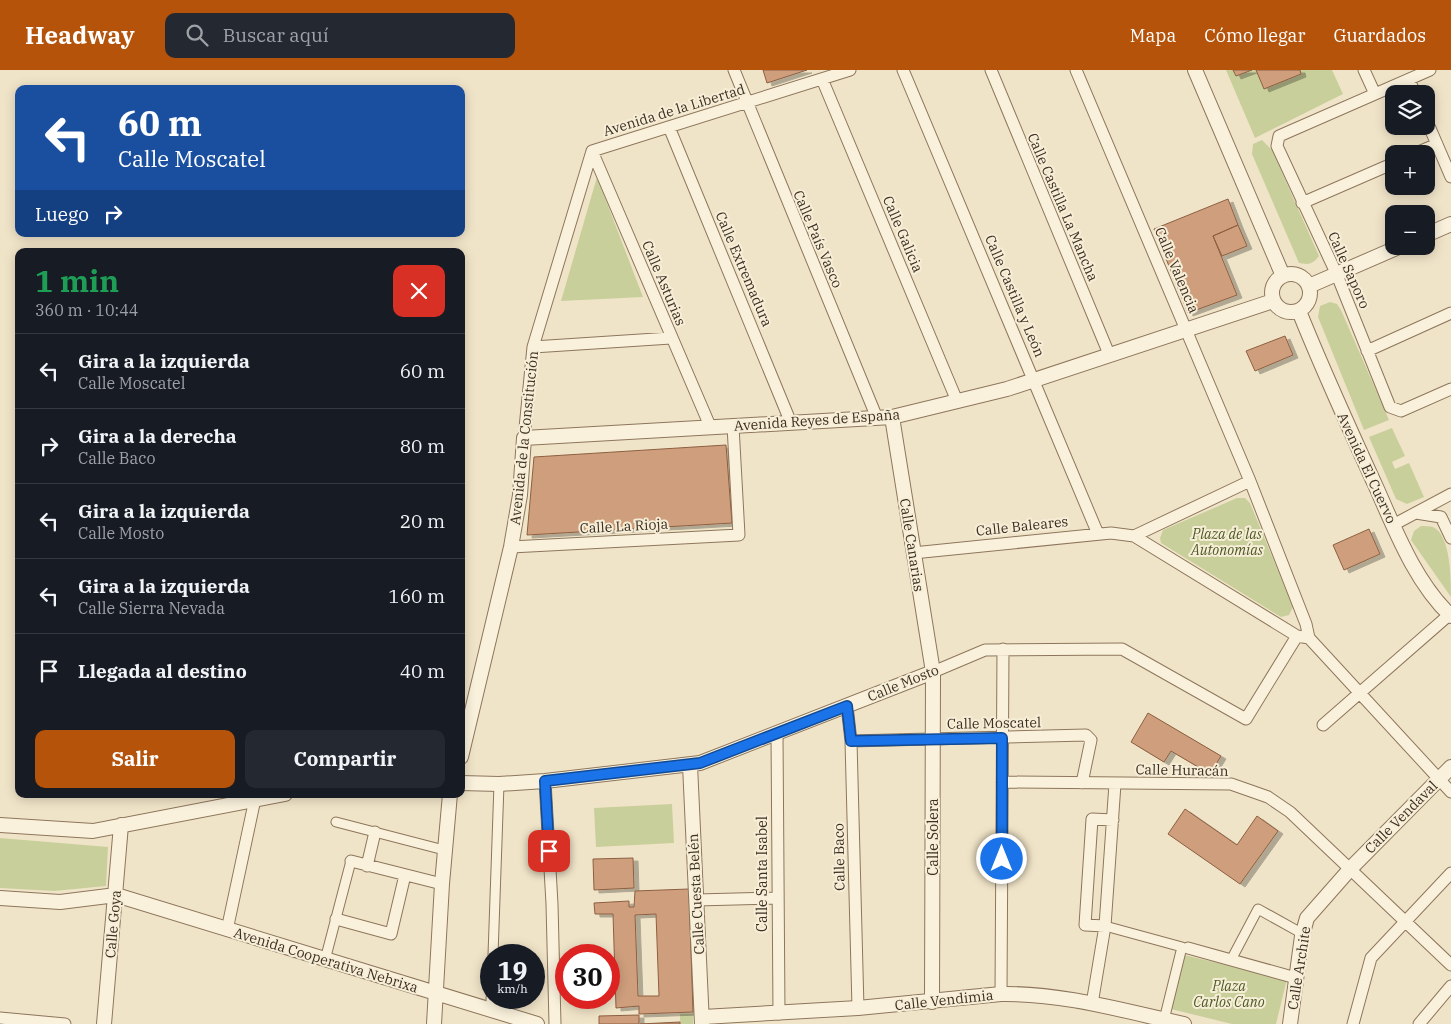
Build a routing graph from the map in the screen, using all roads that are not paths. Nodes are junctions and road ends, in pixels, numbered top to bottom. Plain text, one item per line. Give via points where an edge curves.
1 (734, 70) edge
2 (850, 70) edge
3 (903, 70) edge
4 (990, 70) edge
5 (1076, 70) edge
6 (1195, 70) edge
7 (1364, 70) edge
8 (1428, 70) edge
9 (822, 79) junction
10 (1409, 79) junction
11 (1411, 85) edge
12 (1375, 94) junction
13 (746, 103) junction
14 (669, 127) junction
15 (1433, 135) edge
16 (1437, 144) joint
17 (592, 151) junction
18 (1385, 167) edge
19 (1451, 177) edge
20 (1302, 203) junction
21 (1451, 224) edge
22 (1435, 231) edge
23 (1385, 253) edge
24 (1337, 275) junction
25 (1283, 276) junction
26 (1309, 286) junction
27 (1273, 301) junction
28 (1300, 311) junction
29 (1451, 313) edge
30 (1186, 329) junction
31 (672, 338) junction
32 (533, 347) junction
33 (1368, 351) junction
34 (1109, 354) junction
35 (1034, 379) junction
36 (1451, 389) edge
37 (957, 401) junction
38 (892, 417) junction
39 (877, 418) junction
40 (791, 423) junction
41 (710, 426) junction
42 (733, 426) junction
43 (524, 438) junction
44 (1250, 481) junction
45 (1447, 496) edge
46 (1416, 513) junction
47 (1441, 517) junction
48 (1393, 525) junction
49 (1098, 534) junction
50 (1134, 536) junction
51 (1451, 538) edge
52 (511, 548) junction
53 (913, 553) junction
54 (1450, 616) edge
55 (1297, 636) junction
56 (1309, 638) junction
57 (1003, 649) junction
58 (933, 672) junction
59 (1360, 693) junction
60 (847, 706) junction
61 (1323, 725) dead end
62 (777, 734) junction
63 (1002, 738) junction
64 (933, 739) junction
65 (465, 740) edge
66 (851, 741) junction
67 (690, 765) junction
68 (1451, 767) edge
69 (1438, 779) junction
70 (545, 781) junction
71 (1002, 782) junction
72 (465, 783) edge
73 (1082, 783) junction
74 (499, 784) junction
75 (1115, 784) junction
76 (1451, 792) edge
77 (260, 798) edge
78 (450, 798) edge
79 (254, 799) junction
80 (1113, 820) junction
81 (336, 822) dead end
82 (0, 825) edge
83 (121, 825) junction
84 (376, 832) junction
85 (444, 850) junction
86 (350, 861) joint
87 (368, 866) junction
88 (1350, 868) junction
89 (1451, 873) edge
90 (405, 875) junction
91 (442, 884) junction
92 (116, 895) junction
93 (0, 898) edge
94 (777, 898) junction
95 (697, 900) junction
96 (336, 920) junction
97 (1406, 921) junction
98 (1105, 926) junction
99 (226, 930) junction
100 (1303, 934) junction
101 (493, 944) edge
102 (1185, 948) junction
103 (325, 960) junction
104 (1231, 960) junction
105 (1451, 965) edge
106 (1296, 978) junction
107 (1451, 986) edge
108 (435, 993) junction
109 (1001, 994) junction
110 (480, 1002) edge
111 (932, 1002) junction
112 (1092, 1004) junction
113 (858, 1008) junction
114 (502, 1009) edge
115 (779, 1014) junction
116 (0, 1018) edge
117 (1164, 1020) junction
118 (702, 1021) edge
119 (65, 1024) edge
120 (104, 1024) edge
121 (434, 1024) edge
122 (537, 1024) edge
123 (555, 1024) edge
124 (1184, 1024) edge
125 (1290, 1024) edge
126 (1353, 1024) edge
127 (1419, 1024) edge

1 - 13 street, Calle País Vasco
2 - 9 street, Avenida de la Libertad
3 - 35 street, Calle Castilla y León
4 - 34 street, Calle Castilla La Mancha
5 - 30 street, Calle Valencia
6 - 25 street
7 - 12 street
8 - 10 street
9 - 13 street, Avenida de la Libertad
9 - 37 street, Calle Galicia
10 - 11 street
10 - 12 street
12 - 20 street, Calle Saporo via 1279,136 1277,146
13 - 14 street, Avenida de la Libertad
13 - 39 street, Calle País Vasco
14 - 17 street, Avenida de la Libertad
14 - 40 street, Calle Extremadura
15 - 16 street
16 - 19 street
17 - 31 street, Calle Asturias
17 - 32 street, Avenida de la Constitución
18 - 20 street
20 - 24 street, Calle Saporo
21 - 22 street
23 - 24 street
24 - 26 street
24 - 33 street, Calle Saporo
25 - 26 street via 1296,275
25 - 27 street via 1272,289
26 - 28 street via 1310,298
27 - 28 street via 1287,312
27 - 30 street, Avenida Reyes de España
28 - 48 street, Avenida El Cuervo via 1320,364
29 - 33 street
30 - 34 street, Avenida Reyes de España
30 - 44 street, Calle Valencia
31 - 32 street
31 - 41 street, Calle Asturias
32 - 43 street, Avenida de la Constitución
33 - 36 street, Calle Saporo via 1390,407 1401,411
34 - 35 street, Avenida Reyes de España
35 - 37 street, Avenida Reyes de España
35 - 49 street, Calle Castilla y León
37 - 38 street, Avenida Reyes de España
38 - 39 street, Avenida Reyes de España
38 - 53 street, Calle Canarias
39 - 40 street, Avenida Reyes de España
40 - 42 street, Avenida Reyes de España
41 - 42 street, Avenida Reyes de España
41 - 43 street, Avenida Reyes de España
42 - 52 street, Calle La Rioja via 739,535
43 - 52 street, Avenida de la Constitución via 520,495
44 - 50 street
44 - 56 street
45 - 46 street
45 - 47 street
46 - 47 street
46 - 48 street
47 - 51 street
48 - 54 street, Avenida El Cuervo via 1422,579
49 - 50 street, Calle Baleares
49 - 53 street, Calle Baleares
50 - 55 street
52 - 65 street, Avenida de la Constitución
53 - 58 street, Calle Canarias
54 - 59 street
55 - 56 street
55 - 57 street, Calle Mosto via 1246,719 1122,649
56 - 59 street
57 - 58 street, Calle Mosto via 985,650
57 - 63 street
58 - 60 street, Calle Mosto
58 - 64 street, Calle Solera
59 - 61 street
59 - 69 street
60 - 62 street, Calle Mosto
60 - 66 street, Calle Baco
62 - 67 street, Calle Mosto
62 - 94 street, Calle Santa Isabel
63 - 64 street, Calle Moscatel
63 - 71 street
63 - 73 street, Calle Moscatel via 1086,736 1092,740
64 - 66 street, Calle Moscatel
64 - 111 street, Calle Solera
66 - 113 street, Calle Baco
67 - 70 street, Calle Mosto
67 - 95 street, Calle Cuesta Belén
68 - 69 street, Calle Vendaval
69 - 76 street
69 - 88 street, Calle Vendaval
70 - 74 street, Calle Mosto
70 - 123 street
71 - 73 street, Calle Huracán
71 - 109 street
72 - 74 street, Calle Mosto
73 - 75 street, Calle Huracán
74 - 101 street
75 - 80 street
75 - 88 street, Calle Huracán via 1231,784 1268,797 1290,812
77 - 79 street
78 - 85 street
79 - 83 street
79 - 99 street
80 - 98 street
80 - 98 street via 1092,819 1085,925
81 - 84 street
82 - 83 street via 94,831
83 - 92 street, Calle Goya
84 - 85 street
84 - 87 street
85 - 91 street
86 - 87 street
86 - 96 street
87 - 90 street
88 - 97 street, Calle Huracán
88 - 100 street, Calle Archite via 1307,918
89 - 97 street
90 - 91 street
90 - 96 street via 391,934
91 - 108 street
92 - 93 street via 60,902
92 - 99 street, Avenida Cooperativa Nebrixa
92 - 120 street, Calle Goya
94 - 95 street
94 - 115 street, Calle Santa Isabel
95 - 118 street, Calle Cuesta Belén
96 - 103 street
97 - 105 street, Calle Huracán
97 - 126 street via 1372,958
98 - 102 street
98 - 112 street
99 - 103 street, Avenida Cooperativa Nebrixa
100 - 104 street via 1258,909
100 - 106 street, Calle Archite
102 - 104 street
102 - 117 street
103 - 108 street, Avenida Cooperativa Nebrixa
104 - 106 street
106 - 125 street, Calle Archite
107 - 127 street
108 - 110 street, Avenida Cooperativa Nebrixa
108 - 121 street
109 - 111 street, Calle Vendimia
109 - 112 street, Calle Vendimia via 1028,994
111 - 113 street, Calle Vendimia
112 - 117 street, Calle Vendimia
113 - 115 street, Calle Vendimia
114 - 122 street, Avenida Cooperativa Nebrixa
115 - 118 street, Calle Vendimia
116 - 119 street
117 - 124 street, Calle Vendimia

